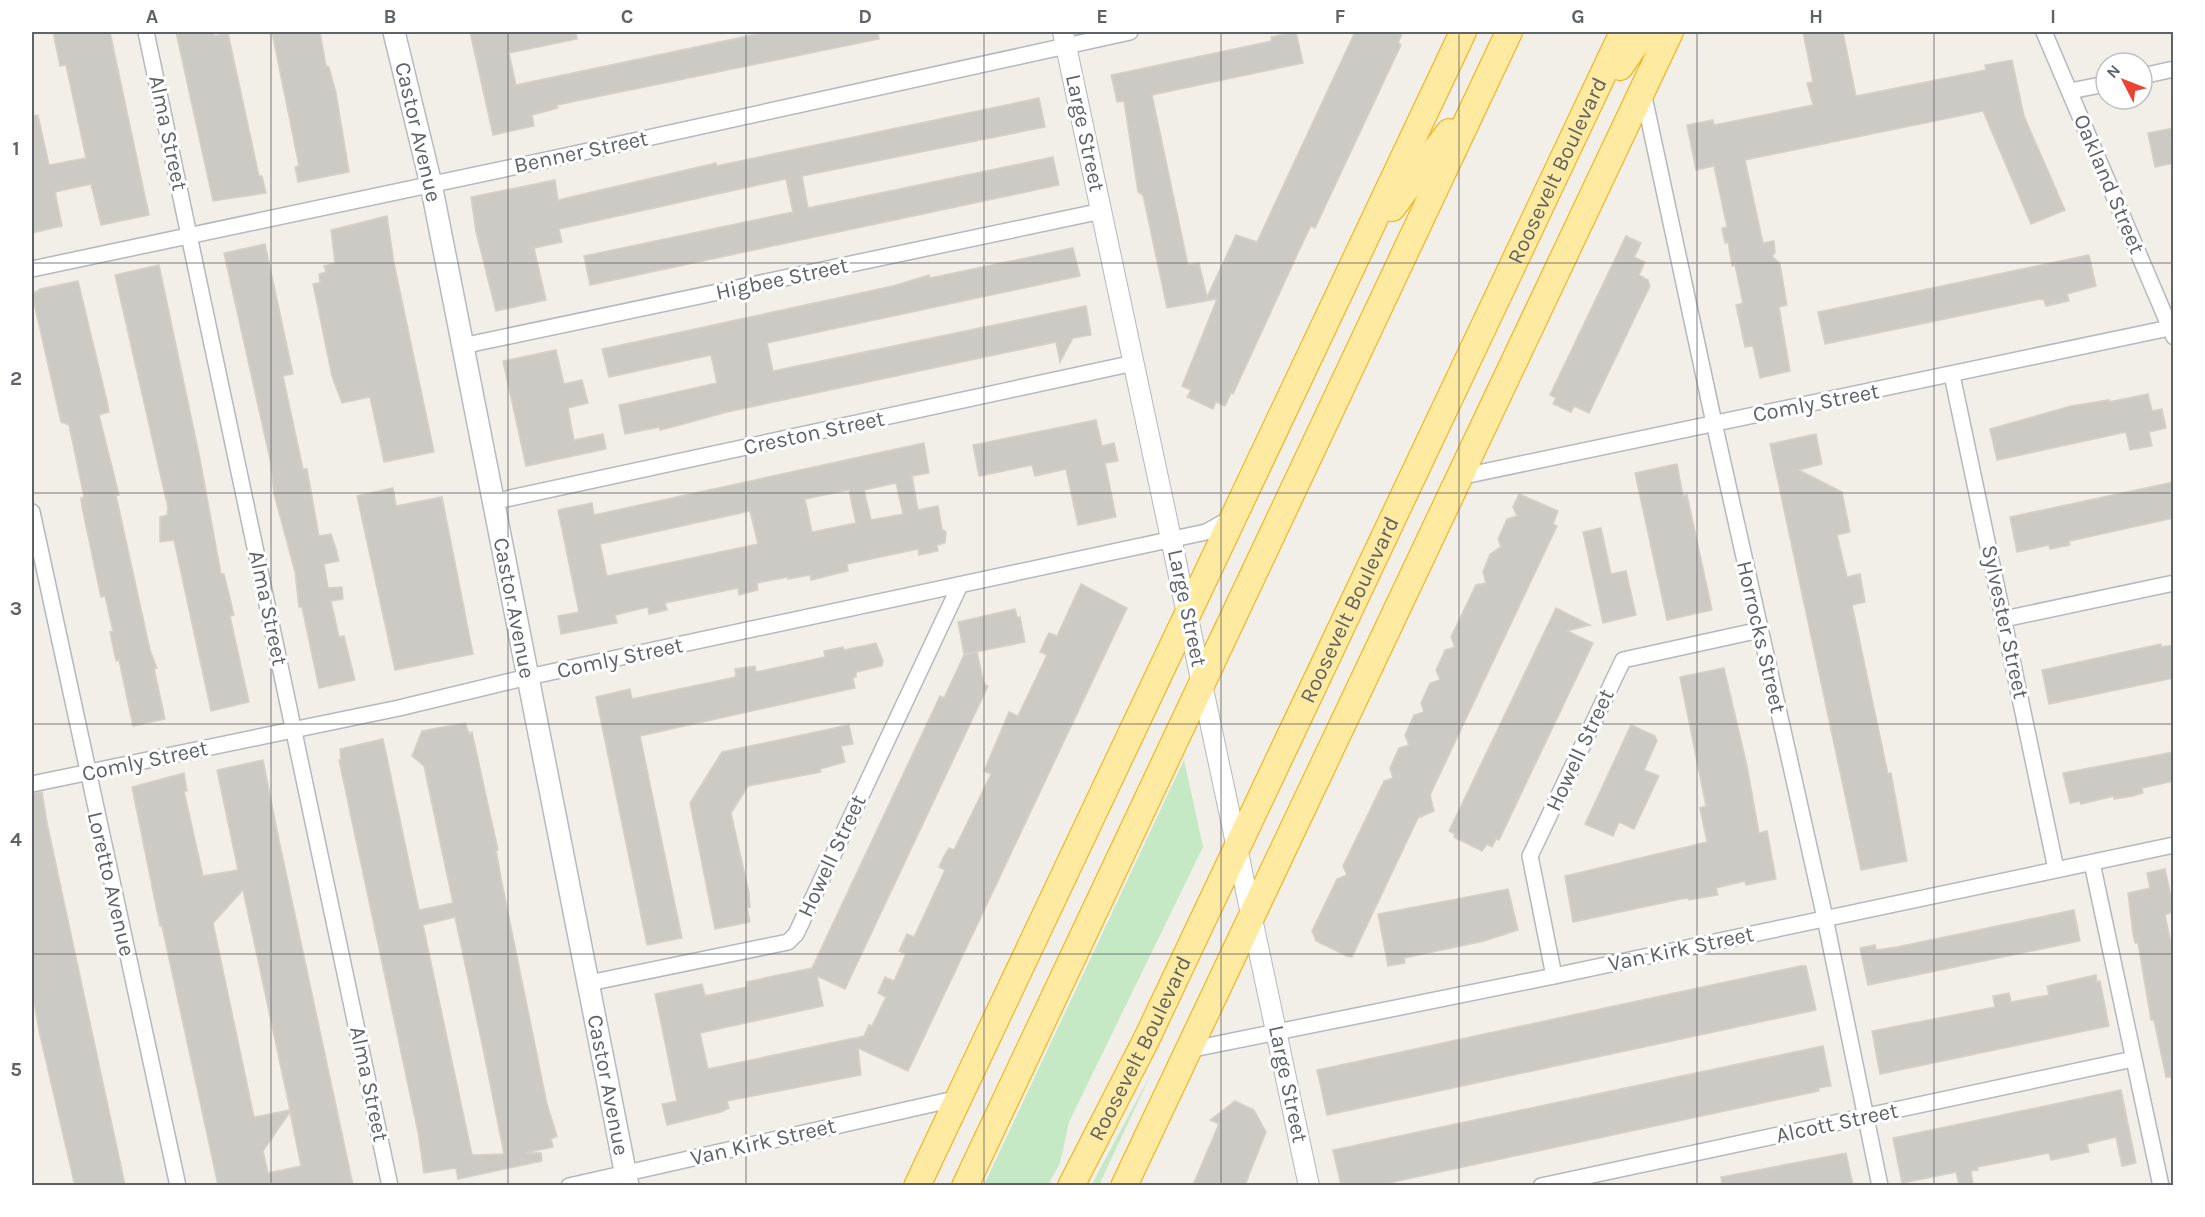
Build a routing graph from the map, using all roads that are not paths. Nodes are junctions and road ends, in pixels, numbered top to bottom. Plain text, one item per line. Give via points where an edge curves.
1 (146, 32) edge
2 (394, 32) edge
3 (1131, 32) edge
4 (1463, 32) edge
5 (1509, 32) edge
6 (1623, 32) edge
7 (1644, 32) edge
8 (1670, 32) edge
9 (2044, 32) edge
10 (1065, 38) edge
11 (2174, 69) edge
12 (2154, 73) edge
13 (1483, 86) junction
14 (2094, 86) edge
15 (1642, 89) junction
16 (2070, 91) junction
17 (1573, 136) junction
18 (431, 184) junction
19 (1102, 211) junction
20 (190, 235) junction
21 (1359, 252) junction
22 (32, 269) edge
23 (2172, 330) edge
24 (462, 346) junction
25 (1134, 363) junction
26 (1952, 375) junction
27 (1714, 423) junction
28 (1459, 477) junction
29 (492, 502) junction
30 (32, 512) edge
31 (1235, 513) junction
32 (1173, 540) junction
33 (2174, 583) edge
34 (960, 585) junction
35 (1188, 613) junction
36 (2004, 620) junction
37 (1760, 630) junction
38 (528, 677) junction
39 (1202, 679) junction
40 (294, 730) junction
41 (87, 774) junction
42 (32, 784) edge
43 (1238, 845) junction
44 (2174, 845) edge
45 (2092, 862) junction
46 (2056, 869) junction
47 (1252, 914) junction
48 (1825, 918) junction
49 (1554, 976) junction
50 (589, 984) junction
51 (1277, 1032) junction
52 (1188, 1050) junction
53 (2133, 1059) junction
54 (958, 1098) junction
55 (1865, 1117) junction
56 (627, 1179) edge
57 (178, 1185) edge
58 (390, 1185) edge
59 (568, 1185) edge
60 (917, 1185) edge
61 (965, 1185) edge
62 (1071, 1185) edge
63 (1124, 1185) edge
64 (1310, 1185) edge
65 (1541, 1185) edge
66 (1880, 1185) edge
67 (2161, 1185) edge

1 - 20 street, Alma Street
2 - 18 main road, Castor Avenue
3 - 10 street, Benner Street
4 - 21 highway
5 - 13 highway
6 - 17 highway, Roosevelt Boulevard
7 - 17 highway
8 - 15 highway, Roosevelt Boulevard
9 - 16 street, Oakland Street
10 - 18 street, Benner Street
10 - 19 street, Large Street
11 - 12 street
13 - 21 highway
13 - 39 highway
14 - 16 street
15 - 27 street, Horrocks Street
15 - 28 highway, Roosevelt Boulevard
16 - 23 street, Oakland Street
17 - 43 highway, Roosevelt Boulevard
18 - 20 street, Benner Street
18 - 24 main road, Castor Avenue
19 - 24 street, Higbee Street
19 - 25 street, Large Street
20 - 22 street, Benner Street
20 - 40 street, Alma Street
21 - 31 highway
23 - 26 street, Comly Street
24 - 29 main road, Castor Avenue
25 - 29 street, Creston Street
25 - 32 street, Large Street
26 - 27 street, Comly Street
26 - 36 street, Sylvester Street
27 - 28 street, Comly Street
27 - 37 street, Horrocks Street
28 - 47 highway, Roosevelt Boulevard
29 - 38 main road, Castor Avenue
30 - 41 street, Loretto Avenue
31 - 32 street, Comly Street via 1216,528
31 - 35 highway
32 - 34 street, Comly Street
32 - 35 street, Large Street
33 - 36 street
34 - 38 street, Comly Street
34 - 50 street, Howell Street via 796,934 788,942
35 - 39 street, Large Street
35 - 54 highway
36 - 46 street, Sylvester Street
37 - 48 street, Horrocks Street
37 - 49 street, Howell Street via 1623,660 1530,856
38 - 40 street, Comly Street
38 - 50 main road, Castor Avenue
39 - 43 street, Large Street
39 - 61 highway
40 - 41 street, Comly Street
40 - 58 street, Alma Street
41 - 42 street, Comly Street
41 - 57 street, Loretto Avenue
43 - 47 street, Large Street
43 - 62 highway, Roosevelt Boulevard via 1147,1038
44 - 45 street, Van Kirk Street
45 - 46 street, Van Kirk Street
45 - 53 street
46 - 48 street, Van Kirk Street
47 - 51 street, Large Street
47 - 52 highway, Roosevelt Boulevard
48 - 49 street, Van Kirk Street
48 - 55 street, Horrocks Street
49 - 51 street, Van Kirk Street
50 - 56 main road, Castor Avenue
51 - 52 street, Van Kirk Street
51 - 64 street, Large Street
52 - 63 highway, Roosevelt Boulevard
53 - 55 street, Alcott Street
53 - 67 street
54 - 56 street, Van Kirk Street
54 - 60 highway
55 - 65 street, Alcott Street
55 - 66 street, Horrocks Street
56 - 59 street, Van Kirk Street

